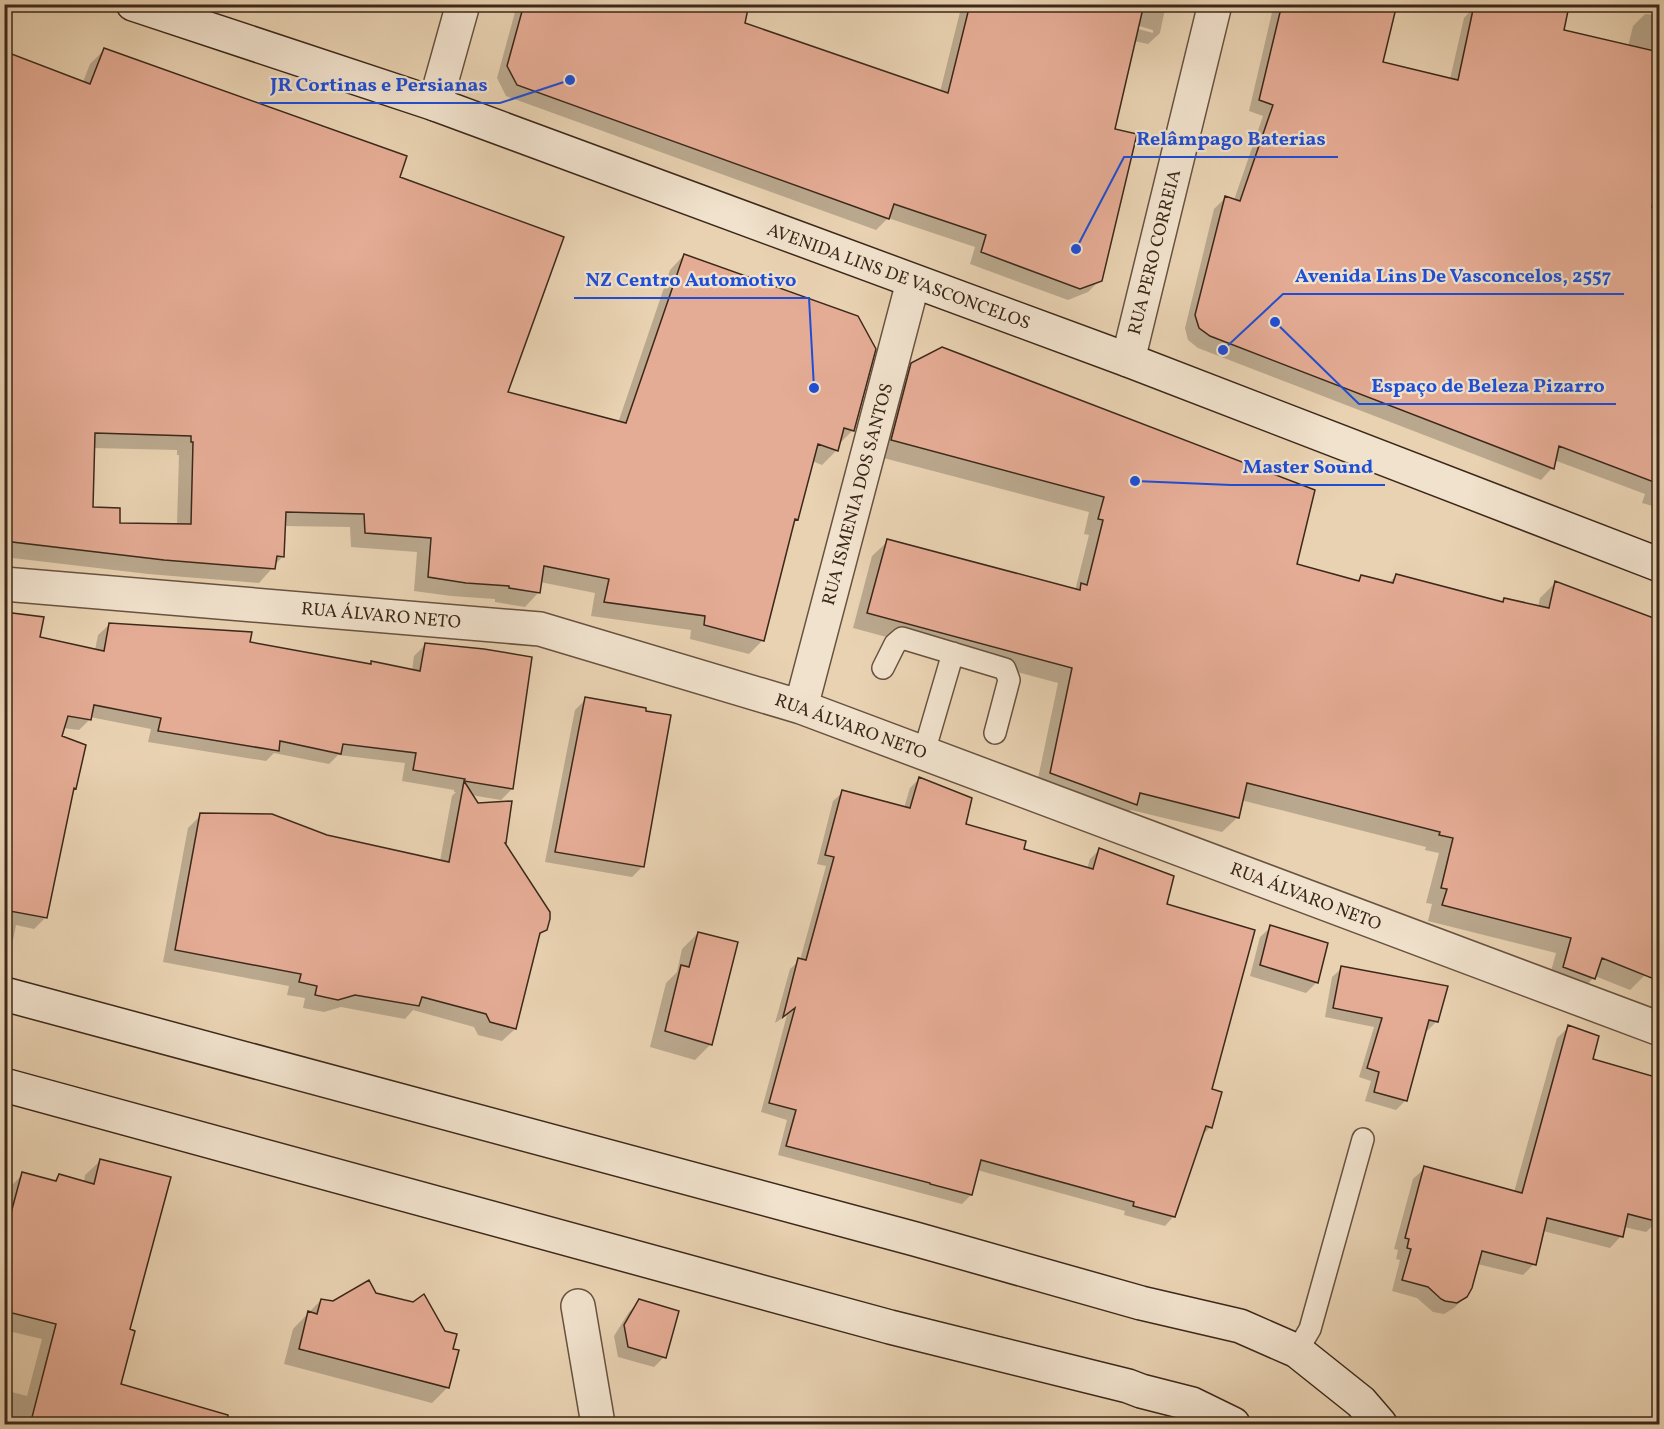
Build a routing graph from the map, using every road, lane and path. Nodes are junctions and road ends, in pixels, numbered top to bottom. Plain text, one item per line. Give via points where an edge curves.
1 (133, 4) edge
2 (463, 4) edge
3 (1215, 4) edge
4 (435, 105) junction
5 (914, 282) junction
6 (1128, 360) junction
7 (1659, 565) edge
8 (4, 584) edge
9 (953, 653) junction
10 (883, 668) dead end
11 (801, 707) junction
12 (995, 733) dead end
13 (924, 752) junction
14 (4, 994) edge
15 (1659, 1029) edge
16 (4, 1085) edge
17 (1363, 1139) dead end
18 (578, 1306) dead end
19 (1297, 1352) junction
20 (598, 1425) edge
21 (1233, 1425) edge
22 (1380, 1425) edge

1 - 4 street, AVENIDA LINS DE VASCONCELOS
2 - 4 street
3 - 6 street, RUA PERO CORREIA
4 - 5 street, AVENIDA LINS DE VASCONCELOS
5 - 6 street, AVENIDA LINS DE VASCONCELOS
5 - 11 street, RUA ISMENIA DOS SANTOS
6 - 7 street, AVENIDA LINS DE VASCONCELOS
8 - 11 street, RUA ÁLVARO NETO via 540,629
9 - 10 lane via 902,638
9 - 12 lane via 1005,669 1009,680
9 - 13 lane
11 - 13 street, RUA ÁLVARO NETO
13 - 15 street, RUA ÁLVARO NETO
14 - 19 street via 1141,1303 1240,1326
16 - 21 street via 890,1327 1128,1386 1192,1404
17 - 19 lane via 1310,1329
18 - 20 street
19 - 22 street via 1361,1402

